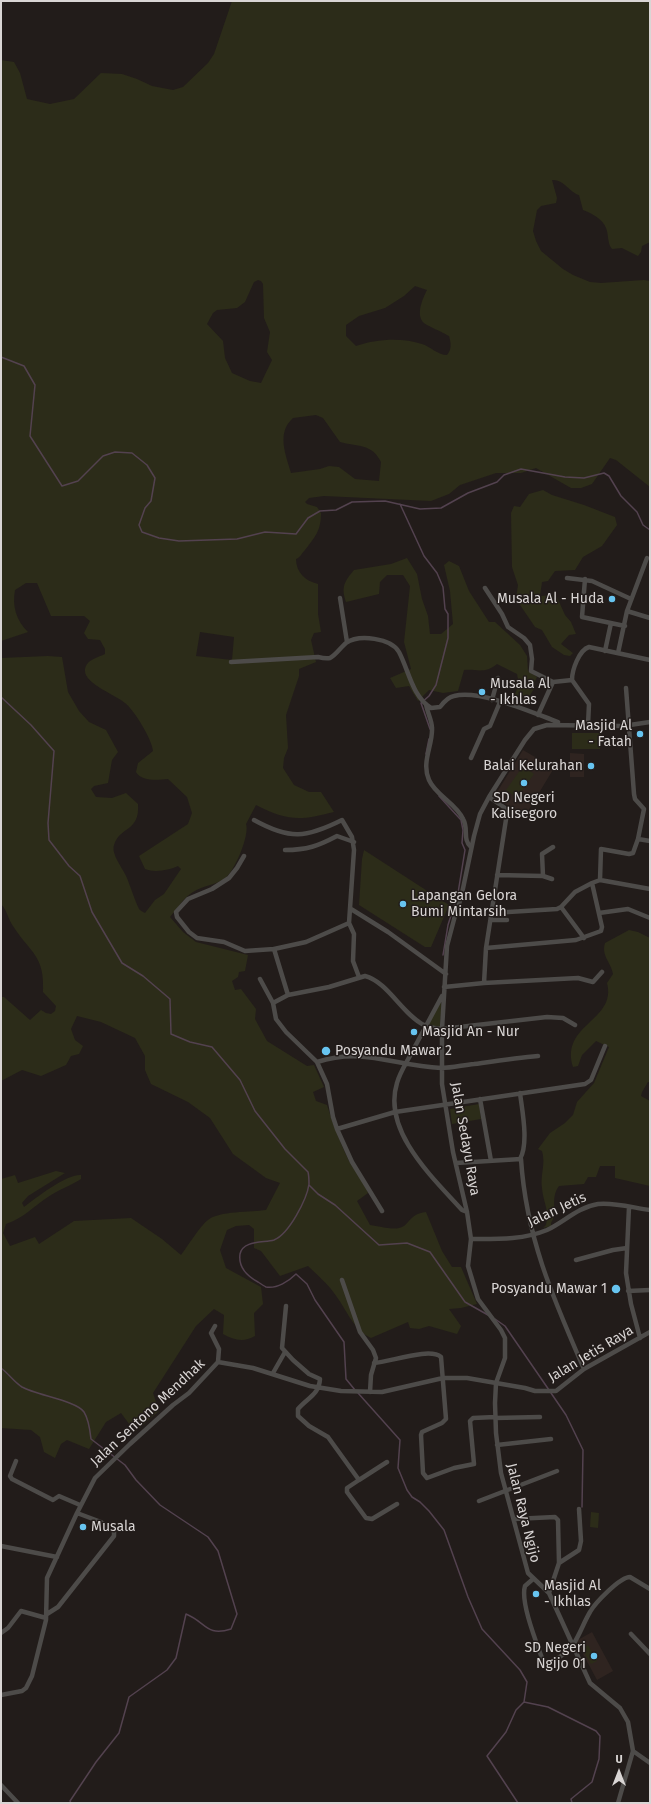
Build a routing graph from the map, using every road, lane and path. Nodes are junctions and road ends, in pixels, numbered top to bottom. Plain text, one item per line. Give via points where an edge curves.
1 (647, 558) dead end
2 (567, 578) dead end
3 (585, 579) junction
4 (485, 588) dead end
5 (340, 598) dead end
6 (631, 599) junction
7 (627, 611) junction
8 (650, 618) edge
9 (611, 623) junction
10 (624, 626) junction
11 (347, 642) junction
12 (605, 650) junction
13 (618, 653) junction
14 (650, 660) edge
15 (231, 662) dead end
16 (498, 678) dead end
17 (572, 680) junction
18 (553, 682) junction
19 (626, 688) dead end
20 (492, 700) junction
21 (423, 702) junction
22 (500, 702) junction
23 (539, 715) junction
24 (650, 722) edge
25 (562, 724) junction
26 (588, 725) junction
27 (543, 726) junction
28 (630, 726) junction
29 (471, 758) dead end
30 (489, 797) junction
31 (644, 809) junction
32 (650, 809) edge
33 (254, 820) dead end
34 (638, 838) junction
35 (650, 841) edge
36 (354, 842) junction
37 (471, 847) junction
38 (553, 847) dead end
39 (285, 850) dead end
40 (244, 856) dead end
41 (497, 875) junction
42 (543, 876) junction
43 (552, 879) dead end
44 (600, 880) junction
45 (592, 883) junction
46 (650, 889) edge
47 (561, 907) junction
48 (351, 909) junction
49 (492, 912) junction
50 (600, 913) junction
51 (650, 918) edge
52 (491, 920) junction
53 (507, 920) dead end
54 (349, 923) junction
55 (584, 938) junction
56 (486, 948) junction
57 (274, 949) junction
58 (602, 972) dead end
59 (446, 974) junction
60 (359, 977) junction
61 (260, 979) dead end
62 (484, 983) junction
63 (444, 987) junction
64 (443, 994) junction
65 (288, 995) junction
66 (273, 1003) junction
67 (575, 1025) dead end
68 (425, 1026) junction
69 (442, 1029) junction
70 (605, 1046) dead end
71 (538, 1056) dead end
72 (317, 1062) junction
73 (406, 1064) junction
74 (443, 1068) junction
75 (520, 1093) junction
76 (480, 1099) junction
77 (445, 1104) junction
78 (395, 1112) junction
79 (337, 1129) junction
80 (520, 1159) junction
81 (491, 1161) junction
82 (456, 1163) junction
83 (629, 1207) junction
84 (650, 1210) edge
85 (382, 1211) dead end
86 (467, 1212) junction
87 (532, 1235) junction
88 (471, 1239) junction
89 (627, 1248) junction
90 (576, 1260) dead end
91 (342, 1280) dead end
92 (650, 1290) edge
93 (628, 1291) junction
94 (286, 1306) dead end
95 (216, 1326) dead end
96 (650, 1332) edge
97 (640, 1338) junction
98 (285, 1352) junction
99 (218, 1362) junction
100 (374, 1363) junction
101 (584, 1368) junction
102 (273, 1373) junction
103 (443, 1378) junction
104 (496, 1383) junction
105 (320, 1388) junction
106 (370, 1392) junction
107 (495, 1417) junction
108 (540, 1417) dead end
109 (551, 1439) dead end
110 (497, 1445) junction
111 (16, 1461) dead end
112 (387, 1462) dead end
113 (557, 1471) dead end
114 (359, 1480) junction
115 (506, 1490) junction
116 (479, 1501) dead end
117 (396, 1504) dead end
118 (80, 1505) junction
119 (579, 1509) dead end
120 (77, 1512) junction
121 (514, 1519) junction
122 (1, 1546) edge
123 (57, 1557) junction
124 (559, 1563) junction
125 (533, 1579) junction
126 (650, 1589) edge
127 (548, 1593) junction
128 (46, 1616) junction
129 (1, 1633) edge
130 (631, 1634) dead end
131 (573, 1646) junction
132 (650, 1654) edge
133 (1, 1695) edge
134 (633, 1751) junction
135 (650, 1763) edge
136 (1, 1785) edge
137 (18, 1803) edge
138 (618, 1803) edge

1 - 6 street
2 - 3 street
3 - 6 street
3 - 9 street via 582,617
4 - 18 street via 508,627 530,645 531,671
5 - 11 street
6 - 7 street
7 - 8 street
7 - 10 street
9 - 10 street
9 - 12 street
10 - 13 street
11 - 15 street via 331,657
11 - 21 street via 376,639 396,647
12 - 13 street
12 - 17 street via 586,648 574,668
13 - 14 street
16 - 20 street
17 - 18 street
17 - 26 street via 589,704
18 - 23 street
19 - 28 street
20 - 21 street via 465,695 452,696 435,709
20 - 22 street
21 - 37 street via 432,727 427,760 429,781 463,818 466,840
22 - 23 street
22 - 29 street via 490,726 484,729
23 - 25 street
23 - 27 street
24 - 28 street
25 - 26 street
25 - 27 street
26 - 28 street
27 - 30 street, Jalan Sedayu Raya via 528,734
28 - 31 street via 634,794
30 - 37 street, Jalan Sedayu Raya via 480,814
30 - 41 street via 505,808 507,813
31 - 32 street
31 - 34 street
33 - 36 street via 270,829 298,835 318,832 342,820
34 - 35 street
34 - 44 street via 631,854 601,849
36 - 39 street via 337,836 313,848
36 - 48 street
37 - 59 street, Jalan Sedayu Raya via 461,898 447,946
38 - 42 street via 542,854
40 - 57 street via 229,878 212,889 188,899 176,912 177,917 197,938 224,942 245,951
41 - 42 street
41 - 49 street
42 - 43 street
44 - 45 street
44 - 46 street
45 - 47 street via 575,892
45 - 50 street
47 - 49 street via 542,911
47 - 55 street
48 - 54 street
48 - 59 street
49 - 52 street
50 - 51 street via 628,909
50 - 55 street via 601,931
52 - 53 street
52 - 56 street
54 - 57 street via 316,939
54 - 60 street via 354,934 353,960
55 - 56 street
56 - 62 street
57 - 65 street
58 - 62 street via 593,982 578,978
59 - 63 street, Jalan Sedayu Raya
60 - 65 street via 329,987
60 - 68 street via 365,976 375,980 416,1021
61 - 66 street
62 - 63 street
63 - 64 street, Jalan Sedayu Raya
64 - 68 street
64 - 69 street, Jalan Sedayu Raya
65 - 66 street
66 - 72 street via 276,1020
67 - 69 street via 563,1018 547,1016
68 - 69 street
68 - 73 street
69 - 74 street, Jalan Sedayu Raya
70 - 75 street via 589,1083
71 - 74 street
72 - 73 street via 332,1057 358,1055
72 - 79 street via 327,1084
73 - 74 street
73 - 78 street via 396,1086
74 - 77 street, Jalan Sedayu Raya
75 - 76 street
75 - 80 street via 524,1135
76 - 77 street
76 - 81 street
77 - 78 street
77 - 82 street, Jalan Sedayu Raya
78 - 79 street
78 - 86 street via 398,1124 413,1151 436,1182 462,1210
79 - 85 street via 352,1162
80 - 81 street
80 - 87 street
81 - 82 street
82 - 86 street, Jalan Sedayu Raya
83 - 84 street, Jalan Jetis
83 - 87 street, Jalan Jetis via 603,1204 591,1206 577,1211 548,1230
83 - 89 street
86 - 88 street, Jalan Sedayu Raya
87 - 88 street, Jalan Jetis via 502,1240
87 - 101 street via 545,1276
88 - 104 street, Jalan Sedayu Raya via 468,1266 473,1286 478,1299 505,1338 505,1358
89 - 90 street
89 - 93 street
91 - 100 street via 360,1332 373,1350 376,1358
92 - 93 street
93 - 97 street
94 - 98 street via 282,1348
95 - 99 street via 211,1333 219,1349
96 - 97 street, Jalan Jetis Raya
97 - 101 street, Jalan Jetis Raya
98 - 102 street
98 - 105 street via 309,1374 320,1378
99 - 102 street, Jalan Sentono Mendhak
99 - 118 street, Jalan Sentono Mendhak via 189,1393 162,1414 95,1478
100 - 103 street via 421,1354 436,1354 441,1357
100 - 106 street via 370,1375
101 - 104 street, Jalan Jetis Raya via 556,1391 542,1392
102 - 105 street, Jalan Sentono Mendhak
103 - 104 street, Jalan Jetis Raya via 467,1378
103 - 106 street, Jalan Sentono Mendhak via 394,1390
103 - 107 street via 446,1419 421,1435 424,1476 431,1477 474,1464 470,1421 472,1418
104 - 107 street, Jalan Raya Ngijo
105 - 106 street, Jalan Sentono Mendhak
105 - 114 street via 298,1409 298,1416 328,1437
107 - 108 street
107 - 110 street, Jalan Raya Ngijo
109 - 110 street
110 - 115 street, Jalan Raya Ngijo
111 - 118 street via 10,1476 12,1479 53,1500 60,1496
112 - 114 street
113 - 115 street
114 - 117 street via 347,1488 347,1492 366,1518 372,1519
115 - 116 street
115 - 121 street, Jalan Raya Ngijo
118 - 120 street, Jalan Sentono Mendhak
119 - 124 street via 579,1550
120 - 123 street, Jalan Sentono Mendhak
120 - 128 street via 101,1522 114,1531 114,1536 58,1607
121 - 124 street via 557,1518
121 - 125 street, Jalan Raya Ngijo via 526,1571
122 - 123 street
123 - 128 street, Jalan Sentono Mendhak via 48,1578
124 - 127 street
125 - 127 street, Jalan Raya Ngijo
125 - 131 street via 525,1586 524,1596 544,1660 551,1663
126 - 131 street via 630,1577 625,1578 607,1592 591,1611
127 - 131 street, Jalan Raya Ngijo
128 - 129 street via 21,1611
128 - 133 street, Jalan Sentono Mendhak via 28,1685 22,1691
130 - 132 street
131 - 134 street, Jalan Raya Ngijo via 590,1683 625,1715
134 - 135 street
134 - 138 street, Jalan Raya Ngijo
136 - 137 street

